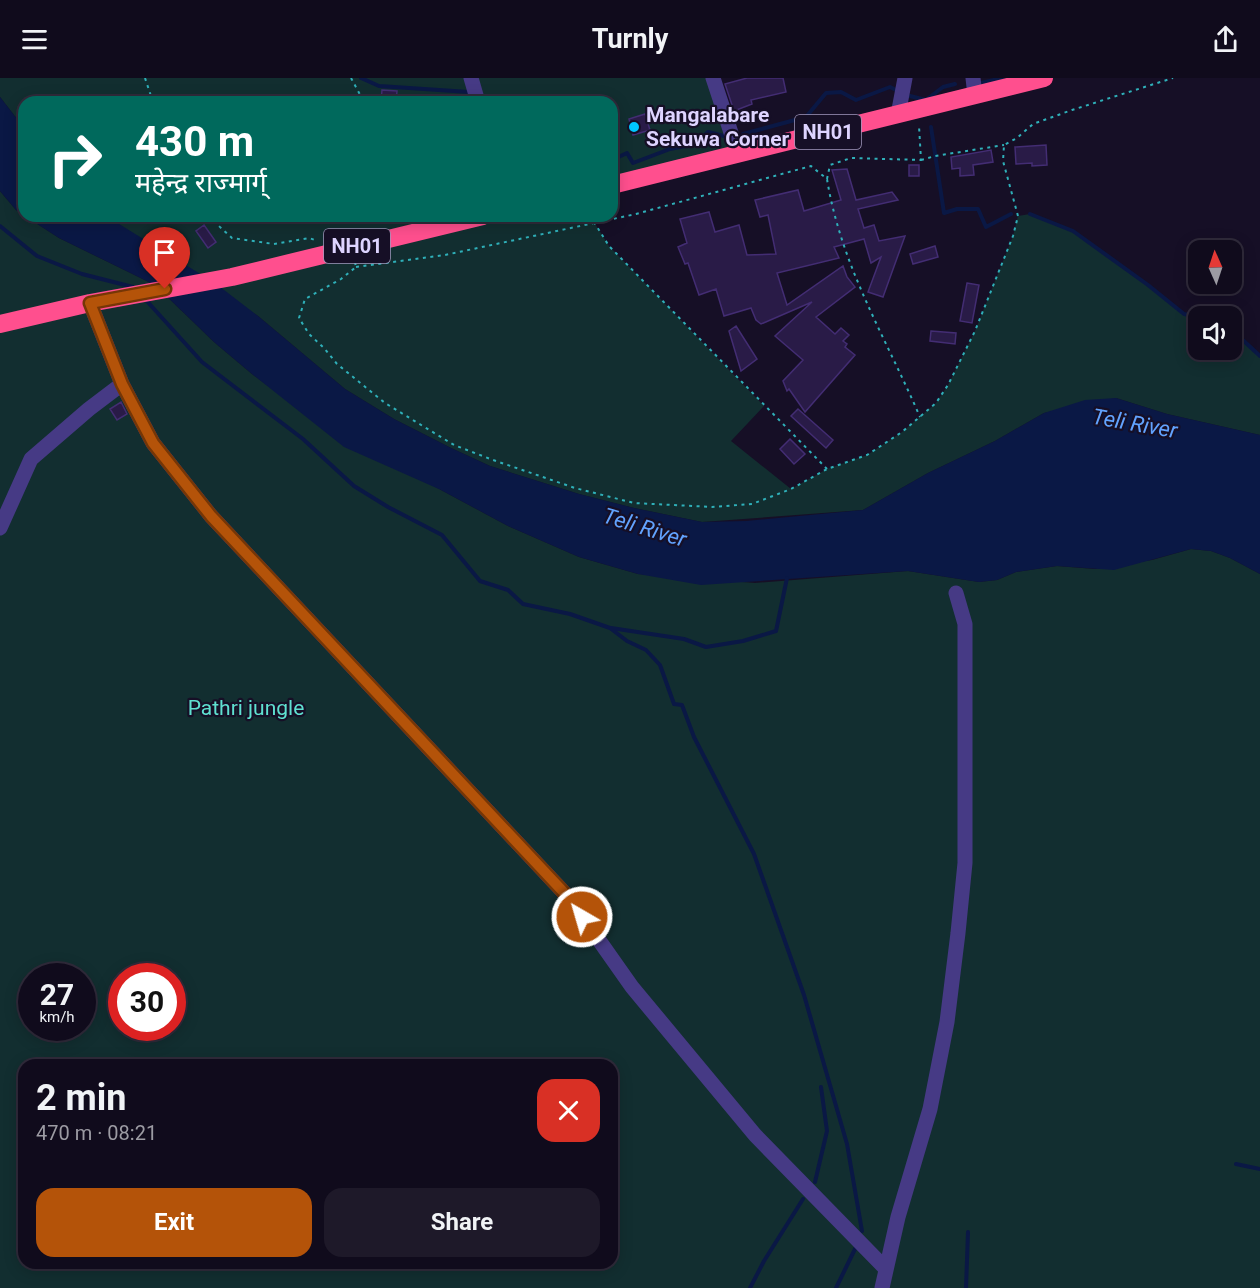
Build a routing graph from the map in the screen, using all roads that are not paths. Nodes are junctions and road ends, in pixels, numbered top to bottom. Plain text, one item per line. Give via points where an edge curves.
1 (471, 78) edge
2 (713, 78) edge
3 (905, 78) edge
4 (1042, 78) edge
5 (974, 87) edge
6 (476, 96) edge
7 (898, 115) junction
8 (738, 154) junction
9 (618, 184) edge
10 (458, 222) edge
11 (90, 303) junction
12 (0, 324) edge
13 (122, 384) junction
14 (0, 528) edge
15 (956, 593) dead end
16 (885, 1268) junction
17 (882, 1288) edge

1 - 6 street
2 - 8 street
3 - 7 street
4 - 5 highway, NH01
5 - 7 highway, NH01
7 - 8 highway, NH01
8 - 9 highway, NH01
10 - 11 highway, NH01 via 232,277
11 - 12 highway, NH01
11 - 13 street
13 - 14 street via 31,459
13 - 16 street via 153,443 211,516 570,899 632,987 755,1135
15 - 16 street via 965,624 965,863 958,933 930,1109
16 - 17 street

